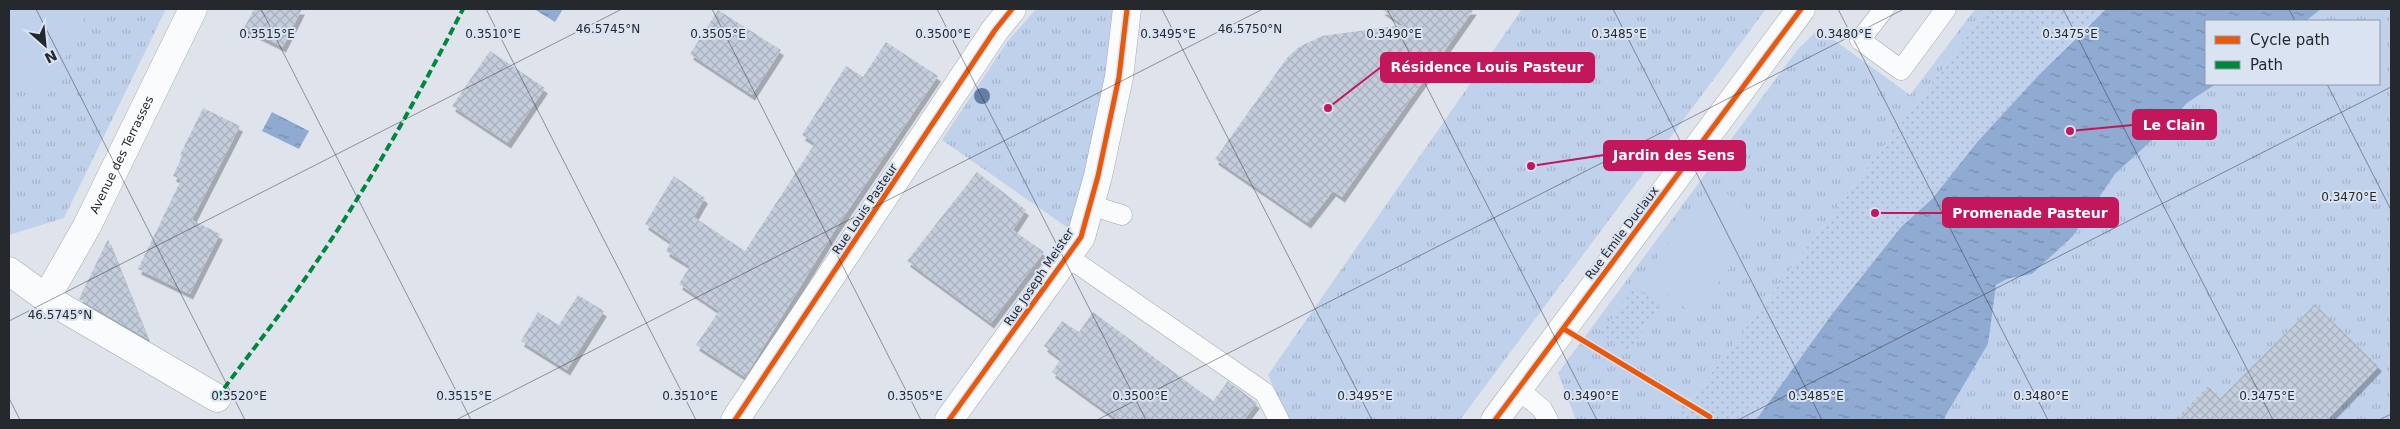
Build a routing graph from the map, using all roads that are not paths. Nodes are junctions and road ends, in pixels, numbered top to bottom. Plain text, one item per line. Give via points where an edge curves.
1 (193, 9) edge
2 (1012, 9) edge
3 (1127, 9) edge
4 (1801, 9) edge
5 (1884, 9) edge
6 (1946, 9) edge
7 (1090, 205) junction
8 (1122, 215) dead end
9 (1068, 257) junction
10 (10, 273) edge
11 (46, 298) junction
12 (1518, 389) junction
13 (217, 398) dead end
14 (735, 420) edge
15 (949, 420) edge
16 (1279, 420) edge
17 (1495, 420) edge
18 (1548, 420) edge

1 - 11 street, Avenue des Terrasses via 87,226
2 - 14 street, Rue Louis Pasteur
3 - 7 street, Rue Joseph Meister via 1119,77
4 - 12 street, Rue Émile Duclaux
5 - 6 lane via 1860,40 1901,70
7 - 8 lane
7 - 9 street, Rue Joseph Meister via 1081,237
9 - 15 street, Rue Joseph Meister
9 - 16 lane via 1265,393
10 - 11 street
11 - 13 street
12 - 17 street, Rue Émile Duclaux
12 - 18 lane via 1542,409

